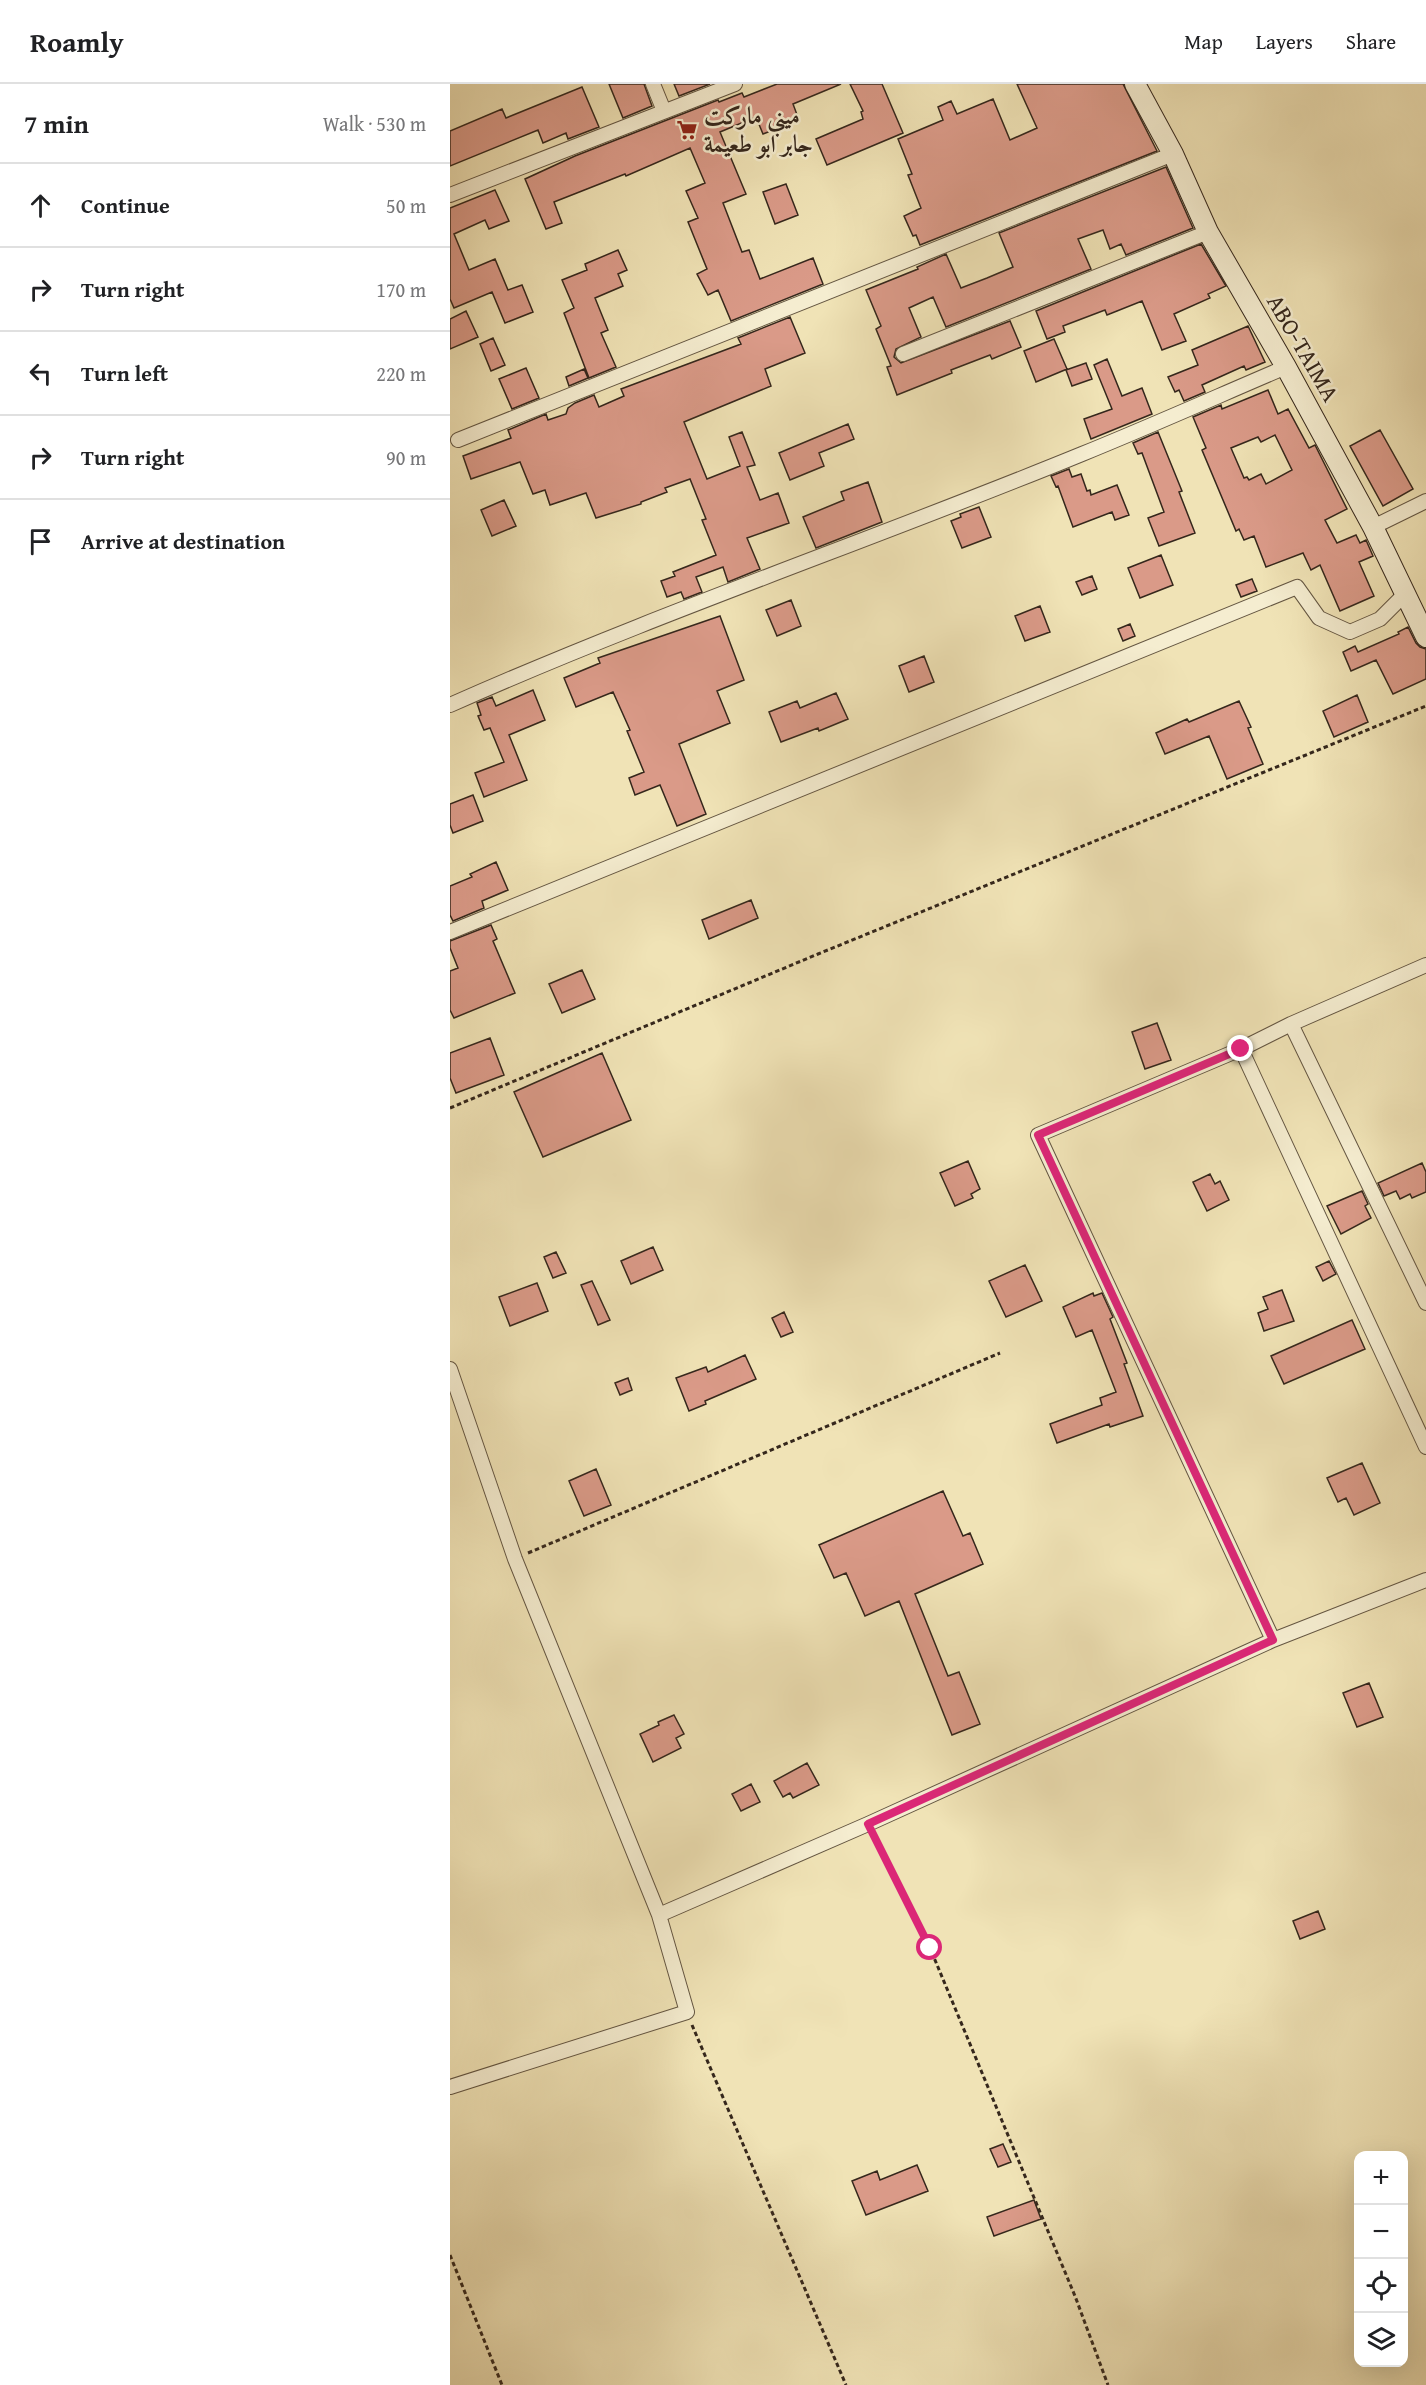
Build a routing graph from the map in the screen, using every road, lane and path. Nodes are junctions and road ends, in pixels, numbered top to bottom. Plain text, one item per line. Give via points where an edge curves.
1 (653, 84) edge
2 (735, 84) edge
3 (1135, 84) edge
4 (664, 111) junction
5 (1173, 154) junction
6 (450, 195) edge
7 (1208, 231) junction
8 (903, 354) dead end
9 (1287, 367) junction
10 (458, 440) dead end
11 (1426, 501) edge
12 (1372, 527) junction
13 (1405, 594) junction
14 (1426, 637) edge
15 (450, 705) edge
16 (1426, 706) edge
17 (450, 932) edge
18 (1426, 965) edge
19 (1291, 1024) junction
20 (1241, 1049) junction
21 (450, 1108) edge
22 (1426, 1303) edge
23 (1000, 1353) dead end
24 (450, 1368) edge
25 (1426, 1447) edge
26 (515, 1559) junction
27 (1426, 1580) edge
28 (1273, 1640) junction
29 (868, 1824) junction
30 (659, 1915) junction
31 (687, 2012) junction
32 (450, 2087) edge
33 (450, 2255) edge
34 (502, 2385) edge
35 (846, 2385) edge
36 (1108, 2385) edge

1 - 4 street
2 - 4 street
3 - 5 street, ABO-TAIMA
4 - 6 street
5 - 7 street, ABO-TAIMA
5 - 10 street
7 - 8 street
7 - 9 street, ABO-TAIMA
9 - 12 street, ABO-TAIMA
9 - 15 street via 1082,454 620,634
11 - 12 street
12 - 13 street, ABO-TAIMA
13 - 14 street, ABO-TAIMA
13 - 17 street via 1380,619 1350,632 1319,618 1297,587
16 - 21 path
18 - 19 street
19 - 20 street
19 - 22 street
20 - 25 street
20 - 28 street via 1038,1135
23 - 26 path
24 - 26 street
26 - 30 street
27 - 28 street
28 - 29 street
29 - 30 street
29 - 36 path via 930,1948 1075,2296
30 - 31 street
31 - 32 street
31 - 35 path
33 - 34 path

